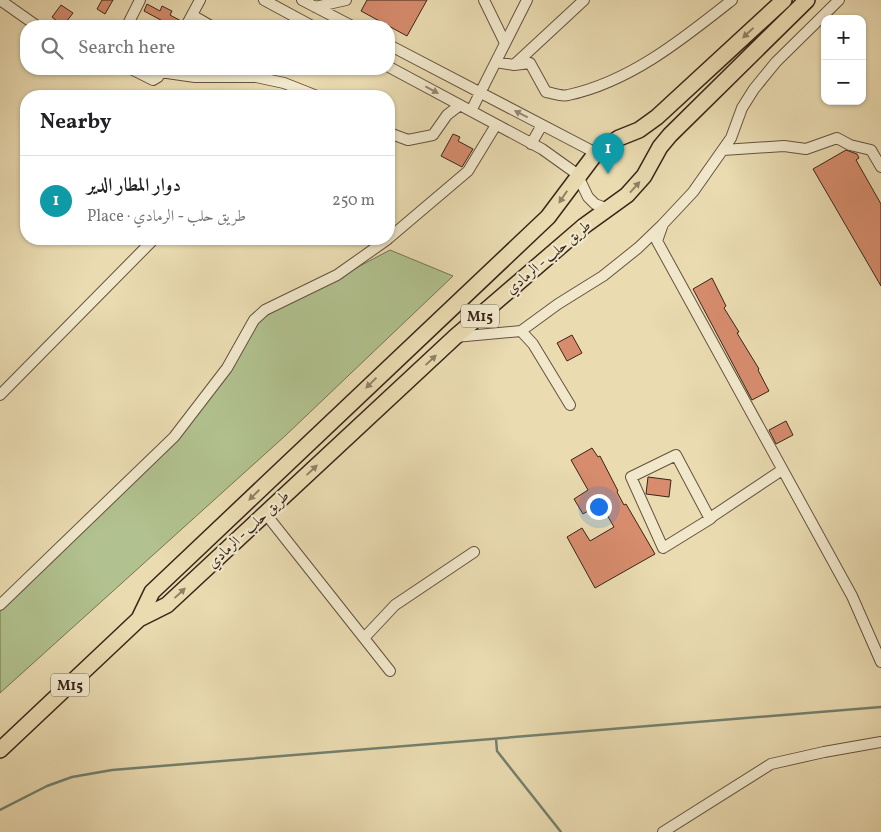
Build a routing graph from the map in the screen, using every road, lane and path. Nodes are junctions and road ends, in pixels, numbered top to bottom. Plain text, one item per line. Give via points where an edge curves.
1 (140, 0) edge
2 (200, 0) edge
3 (264, 0) edge
4 (302, 0) edge
5 (346, 0) edge
6 (484, 0) edge
7 (526, 0) edge
8 (732, 0) edge
9 (784, 0) edge
10 (807, 0) edge
11 (839, 0) edge
12 (581, 1) edge
13 (5, 4) edge
14 (314, 7) junction
15 (192, 15) junction
16 (28, 20) edge
17 (130, 20) edge
18 (189, 20) edge
19 (201, 20) edge
20 (301, 20) edge
21 (340, 20) edge
22 (505, 43) junction
23 (395, 48) edge
24 (496, 62) junction
25 (514, 65) junction
26 (395, 70) edge
27 (143, 75) edge
28 (157, 75) edge
29 (188, 75) edge
30 (295, 90) edge
31 (480, 93) junction
32 (460, 105) junction
33 (471, 112) junction
34 (496, 125) junction
35 (542, 125) junction
36 (395, 135) edge
37 (531, 144) junction
38 (722, 150) junction
39 (596, 152) junction
40 (881, 167) edge
41 (578, 174) junction
42 (608, 209) junction
43 (663, 224) junction
44 (395, 232) edge
45 (148, 245) edge
46 (378, 245) edge
47 (521, 331) junction
48 (455, 337) junction
49 (0, 394) edge
50 (570, 405) dead end
51 (782, 470) junction
52 (265, 513) junction
53 (710, 519) junction
54 (474, 552) dead end
55 (0, 605) edge
56 (139, 619) junction
57 (364, 638) junction
58 (881, 662) edge
59 (390, 671) dead end
60 (881, 742) edge
61 (0, 750) edge
62 (663, 832) edge

1 - 17 street
2 - 15 street
3 - 20 street
4 - 14 street
5 - 14 street
6 - 22 street
7 - 22 street
8 - 25 street via 671,47 612,80 567,96 546,92 530,62
9 -> 39 highway, طريق حلب - الرمادي / M15 via 639,130
42 -> 10 highway, طريق حلب - الرمادي / M15 via 636,186 670,135
11 - 38 street via 776,62 754,89
12 - 25 street
13 - 16 street
14 - 21 street
15 - 18 street
15 - 19 street
22 - 24 street
23 - 31 street
24 - 25 street
24 - 31 street
26 -> 32 street
27 - 28 street via 153,80
29 - 30 street via 256,77 284,82
31 - 33 street
35 -> 31 street
32 - 33 street
32 - 36 street via 447,115 433,135 408,140
33 - 34 street
34 - 37 street
34 - 44 street via 468,171
35 - 37 street
35 - 39 street
37 - 41 street
38 - 40 street via 784,146 806,149 837,138 871,150
38 - 43 street via 693,192
39 - 41 highway, طريق حلب - الرمادي / M15
41 - 42 street via 588,197
41 -> 56 highway, طريق حلب - الرمادي / M15 via 548,217 152,592
42 - 48 highway, طريق حلب - الرمادي / M15
43 - 47 street via 603,276
43 - 51 street via 658,241
45 - 49 street
46 - 55 street via 337,275 265,310 254,320 227,368 174,437
47 - 48 street
47 - 50 street via 533,344
52 -> 48 highway, طريق حلب - الرمادي / M15
51 - 53 street
51 - 58 street via 852,596
56 -> 52 highway, طريق حلب - الرمادي / M15 via 166,605
52 - 57 street
53 - 53 street via 676,455 631,478 663,548
54 - 57 street via 395,605
56 - 61 highway, طريق حلب - الرمادي / M15
57 - 59 street
60 - 62 street via 771,764

